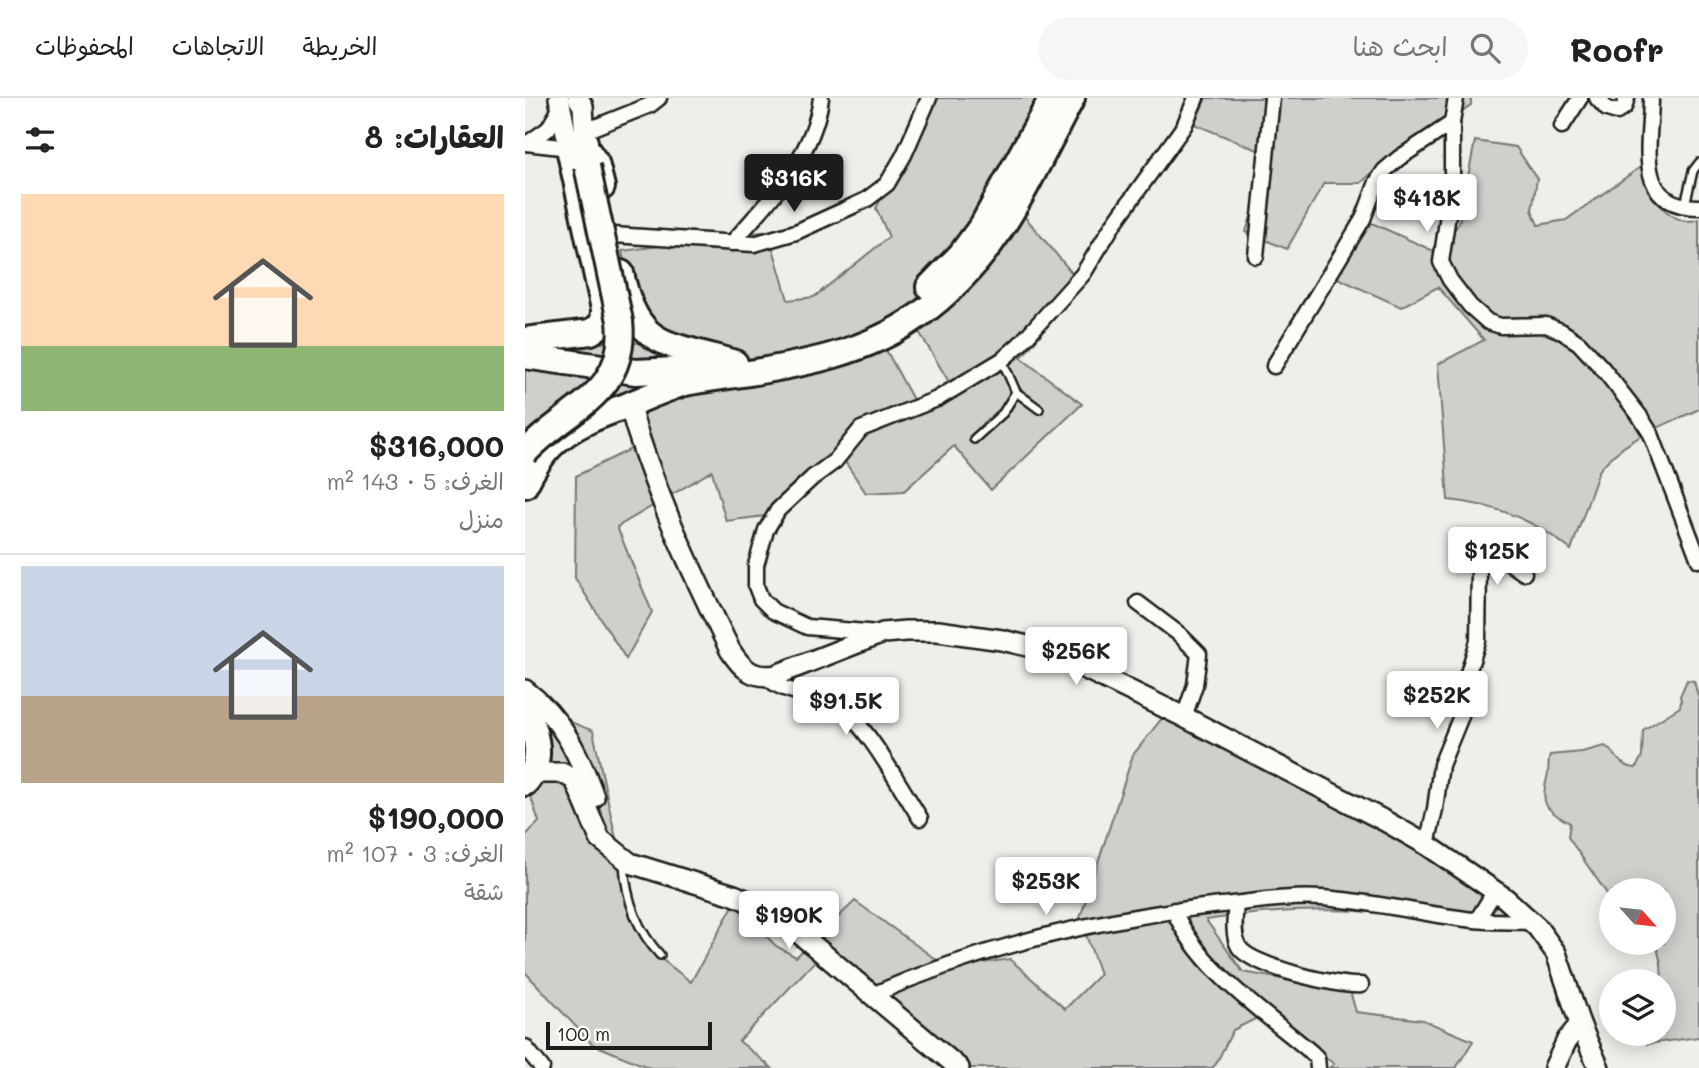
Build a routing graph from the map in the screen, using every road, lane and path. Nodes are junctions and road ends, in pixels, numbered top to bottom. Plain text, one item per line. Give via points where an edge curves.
1 (659, 98) edge
2 (821, 98) edge
3 (929, 98) edge
4 (1052, 98) edge
5 (1072, 98) edge
6 (1196, 98) edge
7 (1272, 98) edge
8 (1456, 98) edge
9 (1580, 98) edge
10 (1597, 98) edge
11 (1627, 98) edge
12 (1651, 98) edge
13 (574, 101) edge
14 (1452, 123) junction
15 (1562, 127) dead end
16 (527, 143) edge
17 (582, 147) junction
18 (1699, 163) edge
19 (1692, 207) edge
20 (613, 235) junction
21 (731, 243) junction
22 (1256, 256) dead end
23 (604, 309) junction
24 (631, 310) junction
25 (525, 340) edge
26 (525, 356) edge
27 (1002, 360) junction
28 (562, 361) junction
29 (735, 363) junction
30 (1274, 366) dead end
31 (668, 380) junction
32 (1016, 392) junction
33 (629, 404) junction
34 (1039, 409) dead end
35 (602, 415) junction
36 (974, 439) dead end
37 (525, 453) edge
38 (525, 485) edge
39 (1699, 560) edge
40 (1524, 573) dead end
41 (1138, 603) dead end
42 (883, 633) junction
43 (766, 677) junction
44 (525, 690) edge
45 (525, 704) edge
46 (1184, 717) junction
47 (529, 778) edge
48 (920, 818) dead end
49 (1427, 845) junction
50 (620, 857) junction
51 (1495, 891) junction
52 (1236, 904) junction
53 (1174, 910) junction
54 (1477, 920) junction
55 (1532, 922) junction
56 (660, 955) dead end
57 (1361, 985) dead end
58 (872, 995) junction
59 (1580, 1024) junction
60 (525, 1047) edge
61 (542, 1068) edge
62 (959, 1068) edge
63 (1318, 1068) edge
64 (1554, 1068) edge
65 (1599, 1068) edge

1 - 17 street
2 - 21 street via 809,141 791,171
3 - 21 street via 887,184 866,200 765,243
4 - 29 highway via 983,224 923,293 887,319 832,342
5 - 31 highway via 995,240 968,273 918,316 888,334 827,358 687,383
6 - 27 street via 1184,126 1083,274
7 - 22 street
8 - 14 street
9 - 15 street
10 - 11 street via 1617,112
12 - 19 street via 1647,152 1656,189 1668,200
13 - 16 street
13 - 17 street
14 - 30 street via 1384,171 1363,219
14 - 39 street via 1452,187 1441,262 1450,280 1489,322 1546,325 1562,331 1603,369 1651,435
16 - 17 street
17 - 20 highway via 596,163
17 - 23 highway
17 - 37 highway, bridge via 620,321 621,345 609,378 592,398
18 - 19 lane via 1693,171
20 - 21 street
20 - 24 highway
23 - 24 highway via 617,317
23 - 25 highway via 603,322 591,332
24 - 29 highway via 645,331 661,341
26 - 28 highway
27 - 32 lane
27 - 42 street via 937,399 861,429 835,461 778,510 766,530 756,565 756,586 773,611 807,627
28 - 31 highway
28 - 35 highway via 592,380 601,396
29 - 31 highway
31 - 33 highway
32 - 34 lane
32 - 36 lane via 1003,412
33 - 35 highway
33 - 43 street via 676,537 730,650 750,674
35 - 38 highway via 550,447
40 - 49 street via 1497,554 1485,556 1479,568 1478,640 1463,689 1461,716 1441,765
41 - 46 street via 1199,654
42 - 43 street
42 - 46 street via 938,631 1036,648
43 - 48 street via 775,686 818,696 847,712
44 - 50 street via 545,705 572,741
45 - 47 highway via 538,749
46 - 49 street
47 - 50 street via 562,773 575,780 600,839
49 - 51 street
50 - 56 lane via 636,919
50 - 58 street via 757,905 788,924
51 - 54 street
51 - 55 street
52 - 53 street
52 - 54 street via 1318,898 1367,901
52 - 57 street via 1238,946 1250,957 1297,974
53 - 58 street via 1038,937
53 - 63 street via 1202,954 1311,1052
54 - 55 street
55 - 59 street via 1556,953
58 - 62 street
59 - 64 street
59 - 65 street
60 - 61 street

